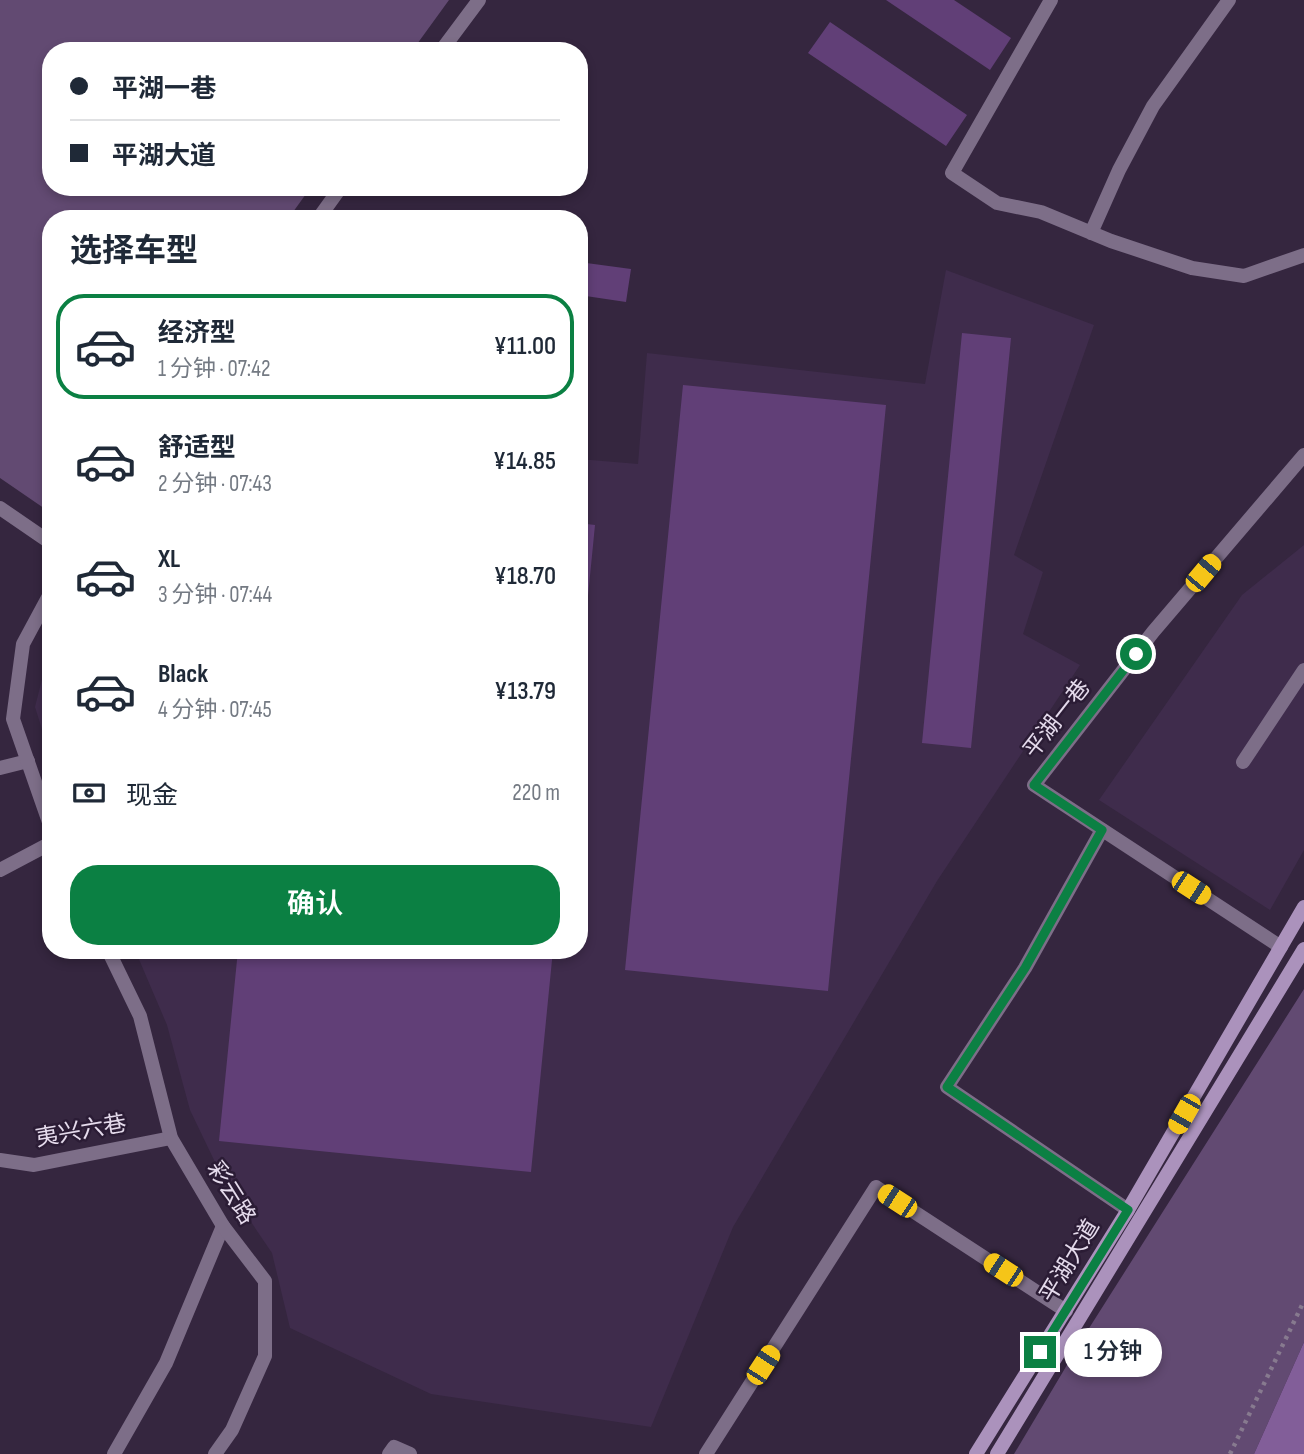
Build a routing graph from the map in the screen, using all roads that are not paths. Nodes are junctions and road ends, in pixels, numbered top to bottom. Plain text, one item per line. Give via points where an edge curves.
1 (478, 0) edge
2 (1051, 0) edge
3 (1229, 0) edge
4 (448, 42) edge
5 (1091, 233) junction
6 (1304, 255) edge
7 (1304, 454) edge
8 (0, 508) edge
9 (42, 537) edge
10 (42, 609) edge
11 (1304, 670) edge
12 (28, 761) junction
13 (1243, 762) dead end
14 (0, 768) edge
15 (42, 802) edge
16 (1102, 830) junction
17 (42, 848) edge
18 (0, 870) edge
19 (1304, 907) edge
20 (1281, 947) junction
21 (1304, 949) edge
22 (112, 959) edge
23 (171, 1138) junction
24 (0, 1160) edge
25 (1128, 1210) junction
26 (223, 1226) junction
27 (1066, 1311) junction
28 (114, 1454) edge
29 (215, 1454) edge
30 (388, 1454) edge
31 (410, 1454) edge
32 (706, 1454) edge
33 (976, 1454) edge
34 (996, 1454) edge

1 - 4 street
2 - 5 street via 952,173 997,203 1041,212
3 - 5 street via 1153,106
5 - 6 street via 1192,268 1244,276
7 - 16 street, 平湖一巷 via 1153,632 1034,785
8 - 9 street
10 - 12 street via 23,644 13,719
11 - 13 street
12 - 14 street
12 - 15 street
16 - 20 street, 平湖一巷
16 - 25 street via 1025,968 947,1087
17 - 18 street
19 - 20 main road, 平湖大道
20 - 25 main road, 平湖大道
21 - 34 main road, 平湖大道
22 - 23 street, 彩云路 via 140,1016
23 - 24 street, 夷兴六巷 via 34,1165
23 - 26 street, 彩云路
25 - 27 main road, 平湖大道
26 - 28 street via 166,1363
26 - 29 street, 彩云路 via 265,1281 265,1356 232,1430
27 - 32 street via 876,1187
27 - 33 main road, 平湖大道
30 - 31 street via 394,1447

